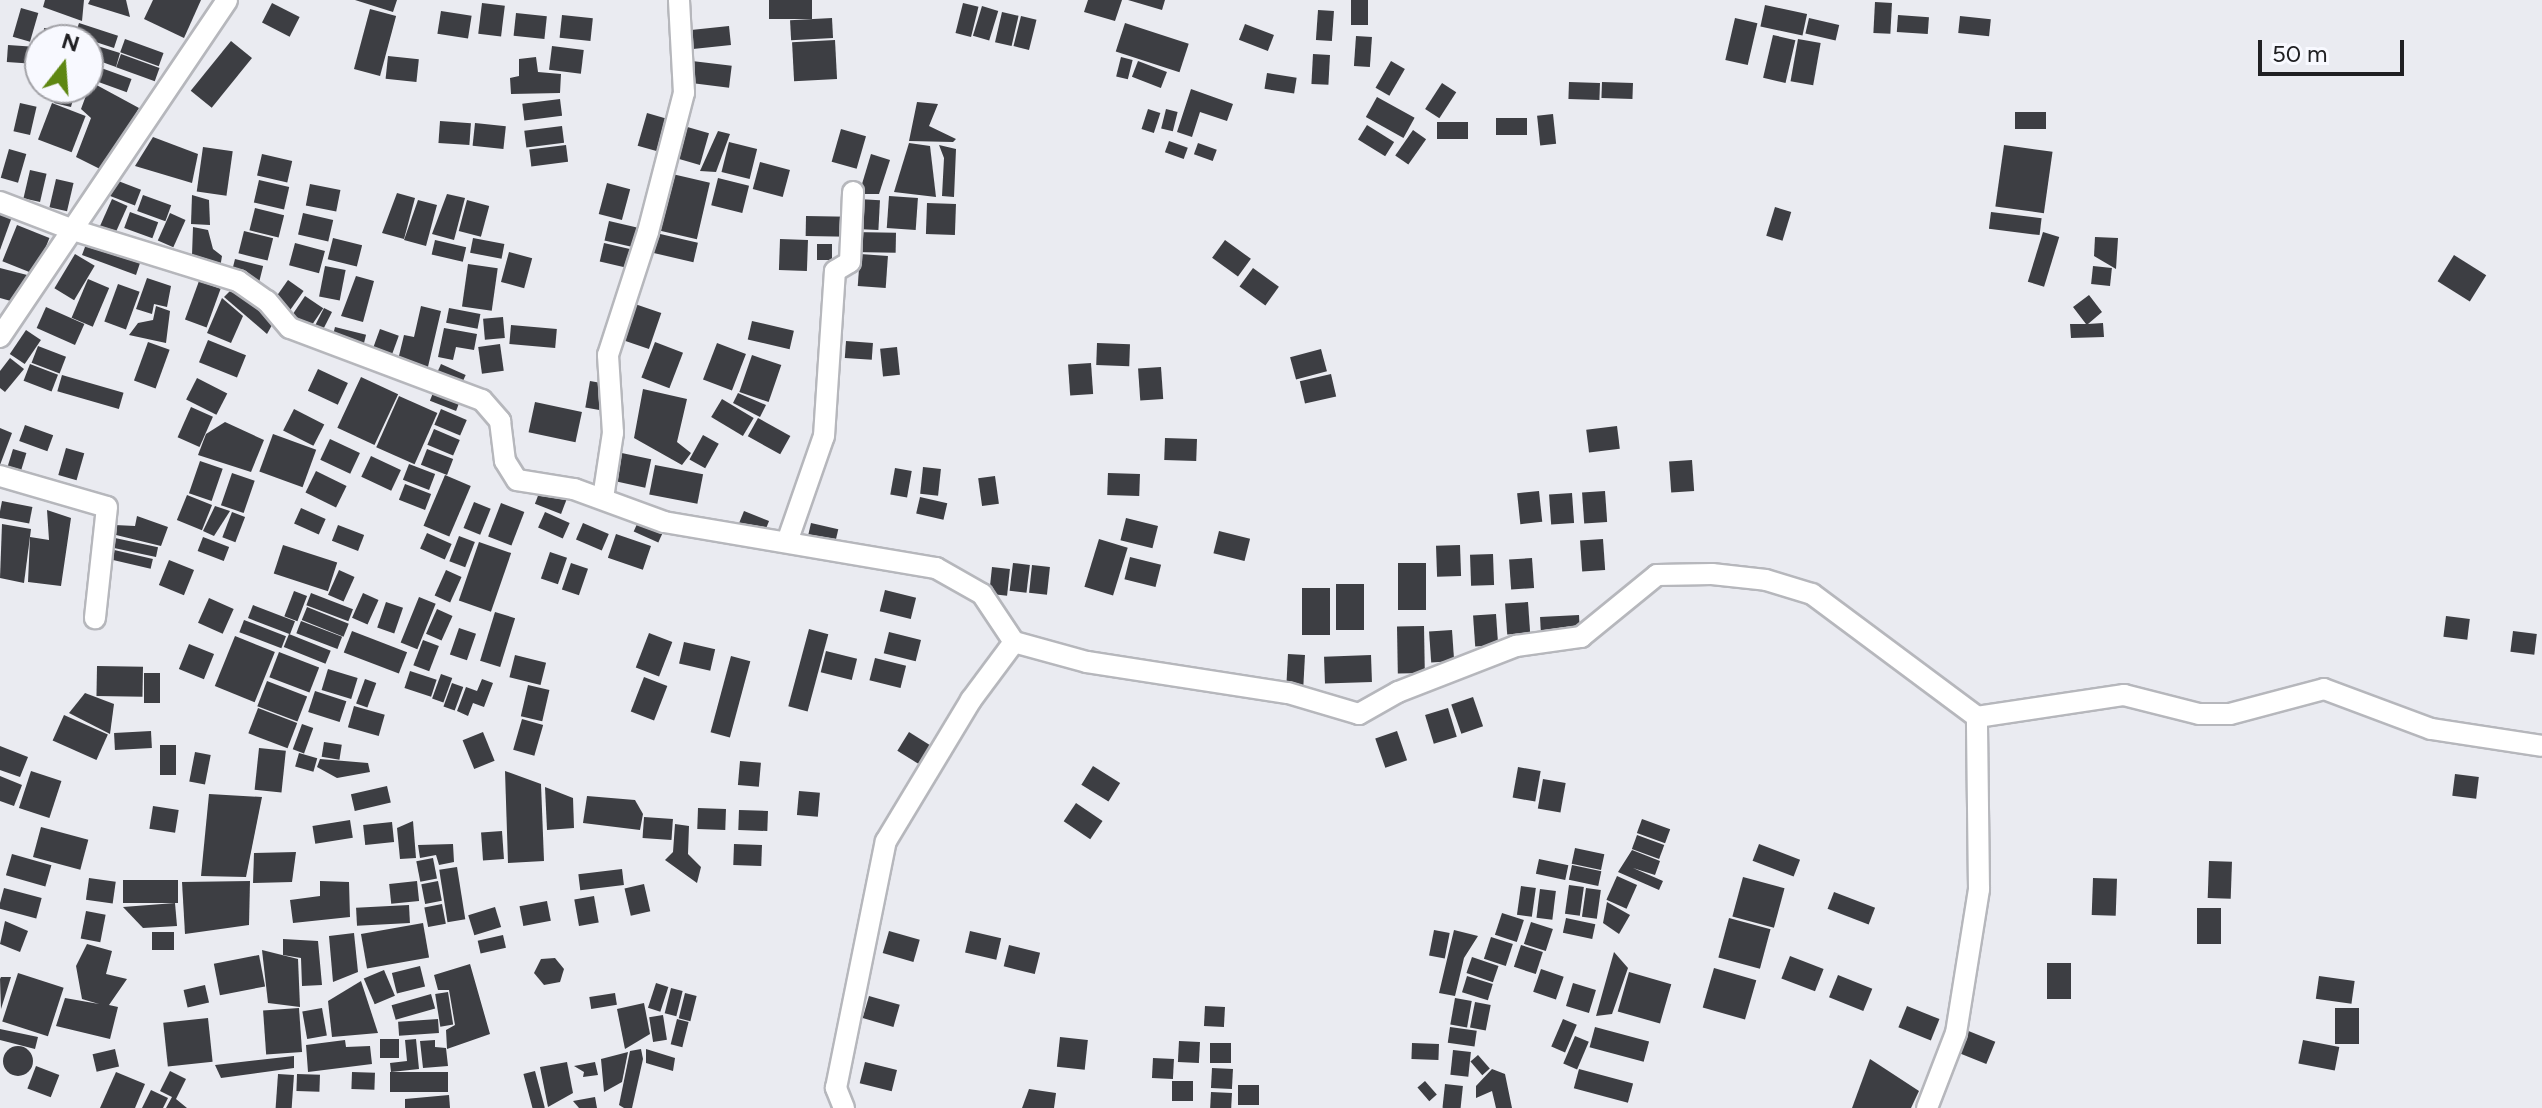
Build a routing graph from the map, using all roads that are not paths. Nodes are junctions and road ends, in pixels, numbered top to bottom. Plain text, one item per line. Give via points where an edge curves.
1 (227, 0) edge
2 (679, 0) edge
3 (853, 192) dead end
4 (0, 202) edge
5 (73, 230) junction
6 (0, 337) edge
7 (0, 476) edge
8 (603, 498) junction
9 (787, 542) junction
10 (95, 618) dead end
11 (1014, 642) junction
12 (1977, 717) junction
13 (2542, 746) edge
14 (844, 1108) edge
15 (1927, 1108) edge

1 - 5 street
2 - 8 street via 684,93 648,232 608,355 613,433
3 - 9 street via 850,262 835,271 824,436
4 - 5 street
5 - 6 street
5 - 8 street via 238,281 267,301 290,328 482,400 500,421 505,461 517,480
7 - 10 street via 107,507
8 - 9 street via 664,522
9 - 11 street via 936,568 982,594
11 - 12 street via 1087,662 1288,693 1359,714 1398,692 1516,646 1581,637 1657,575 1712,574 1766,580 1812,594
11 - 14 street via 971,700 886,841 836,1088
12 - 13 street via 2124,695 2199,714 2230,714 2324,689 2431,729
12 - 15 street via 1979,889 1956,1033

